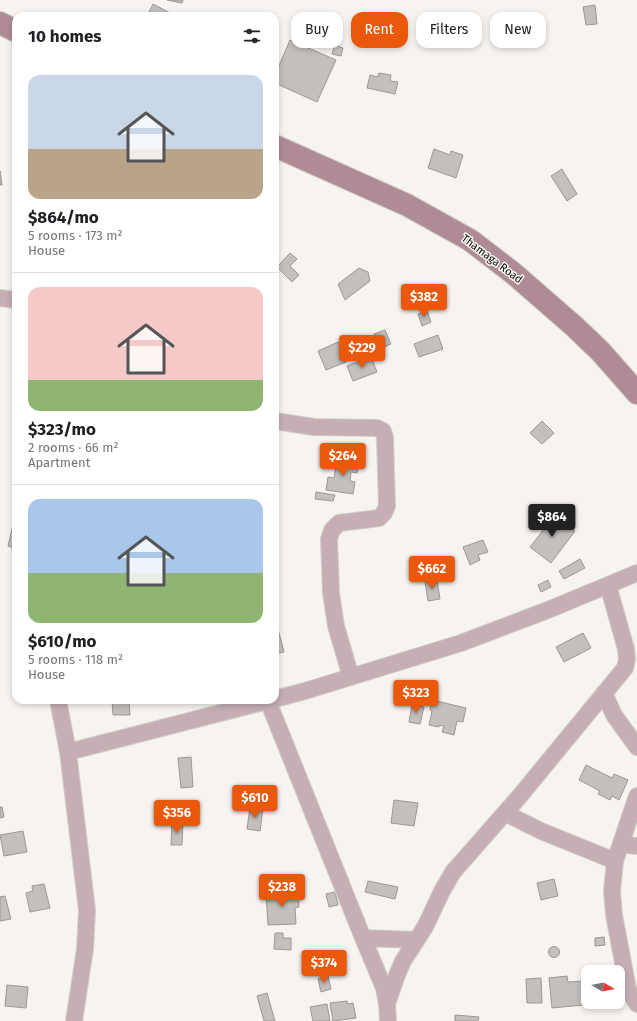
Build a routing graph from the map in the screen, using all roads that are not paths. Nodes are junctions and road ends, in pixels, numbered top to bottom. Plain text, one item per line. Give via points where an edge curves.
1 (0, 23) edge
2 (12, 29) edge
3 (279, 148) edge
4 (0, 298) edge
5 (12, 300) edge
6 (637, 393) edge
7 (279, 423) edge
8 (637, 573) edge
9 (608, 585) junction
10 (351, 677) junction
11 (604, 693) junction
12 (279, 698) edge
13 (59, 704) edge
14 (246, 704) edge
15 (273, 704) edge
16 (637, 747) edge
17 (68, 752) junction
18 (637, 796) edge
19 (505, 813) junction
20 (621, 844) junction
21 (637, 846) edge
22 (615, 861) junction
23 (363, 938) junction
24 (417, 940) junction
25 (387, 1004) junction
26 (637, 1004) edge
27 (74, 1021) edge
28 (388, 1021) edge

1 - 2 main road
3 - 6 main road, Thamaga Road via 407,205 470,240 513,273 575,327
4 - 5 street
7 - 10 street via 314,427 377,428 383,431 385,438 387,506 384,513 379,518 339,523 332,530 329,539 331,593 336,626
8 - 9 street
9 - 10 street via 461,643
9 - 11 street via 627,659 625,668
10 - 12 street
11 - 16 street via 618,720
11 - 19 street
13 - 17 street
14 - 17 street
15 - 23 street
17 - 27 street via 87,910 85,949
18 - 20 street
19 - 22 street via 548,834
19 - 24 street via 453,872
20 - 21 street
20 - 22 street
22 - 26 street via 612,891 614,915 628,989
23 - 24 street
23 - 25 street via 384,988
24 - 25 street via 403,961
25 - 28 street

